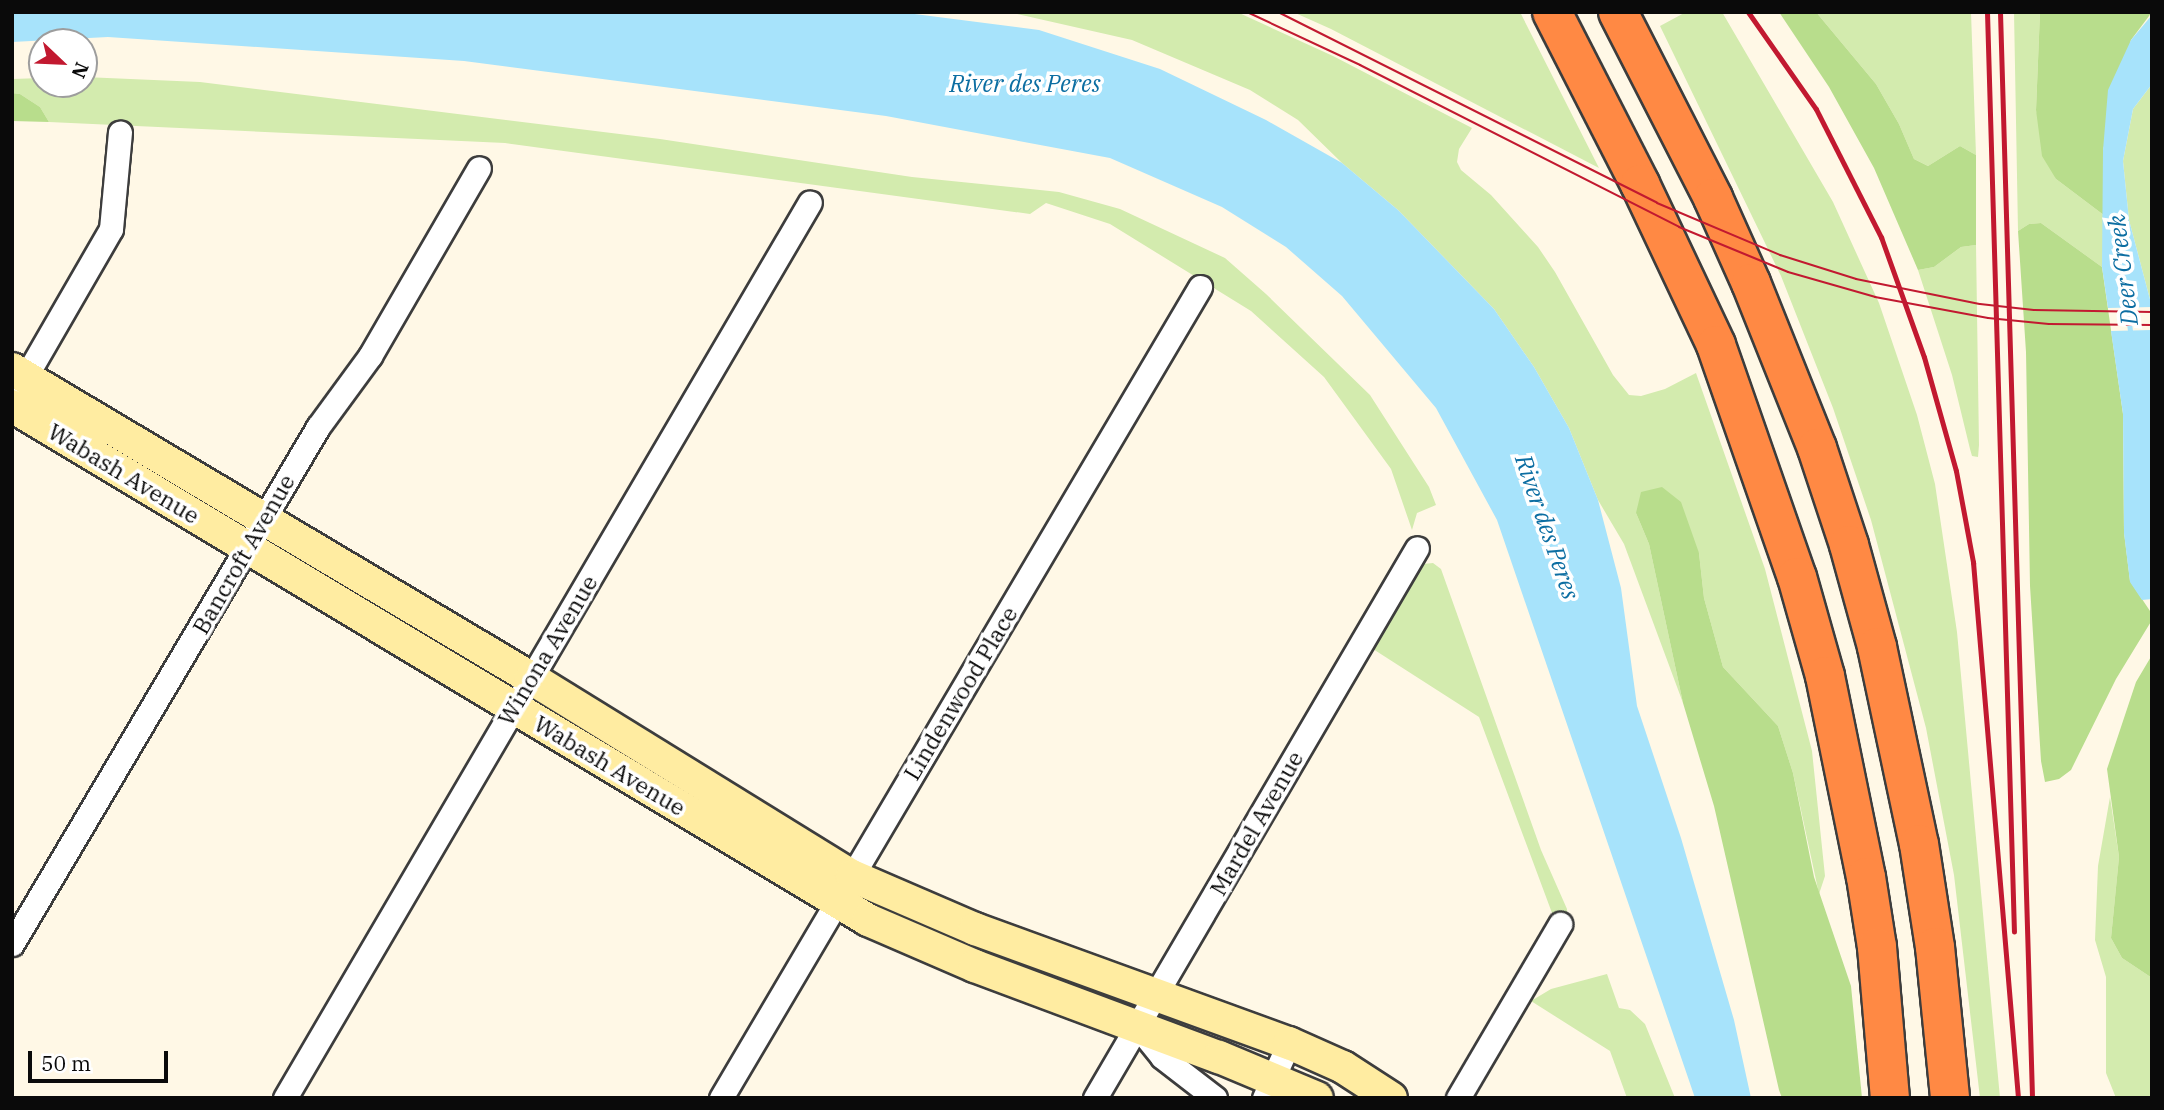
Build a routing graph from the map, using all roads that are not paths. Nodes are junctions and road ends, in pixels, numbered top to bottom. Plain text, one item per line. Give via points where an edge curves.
1 (1552, 12) edge
2 (1618, 12) edge
3 (120, 132) dead end
4 (479, 167) dead end
5 (810, 202) dead end
6 (1200, 288) dead end
7 (17, 382) edge
8 (12, 406) edge
9 (264, 518) junction
10 (247, 546) junction
11 (1417, 548) dead end
12 (531, 678) junction
13 (513, 707) junction
14 (844, 888) junction
15 (1560, 924) dead end
16 (12, 944) edge
17 (1154, 994) junction
18 (1137, 1026) junction
19 (1289, 1044) junction
20 (1268, 1088) edge
21 (285, 1098) edge
22 (721, 1098) edge
23 (1095, 1098) edge
24 (1215, 1098) edge
25 (1317, 1098) edge
26 (1391, 1098) edge
27 (1458, 1098) edge
28 (1891, 1098) edge
29 (1950, 1098) edge

1 - 28 highway via 1716,345 1797,577 1850,790 1877,947
2 - 29 highway via 1713,198 1806,423 1849,545 1900,746 1936,947
3 - 7 street via 111,229
4 - 9 street, Bancroft Avenue via 370,356 318,427
5 - 12 street, Winona Avenue
6 - 14 street, Lindenwood Place
7 - 9 main road, Wabash Avenue
8 - 10 main road, Wabash Avenue
9 - 10 street, Bancroft Avenue
9 - 12 main road, Wabash Avenue
10 - 13 main road, Wabash Avenue
10 - 16 street, Bancroft Avenue
11 - 17 street, Mardel Avenue
12 - 13 street, Winona Avenue
12 - 14 main road, Wabash Avenue
13 - 14 main road, Wabash Avenue
13 - 21 street, Winona Avenue
14 - 17 main road, Wabash Avenue via 964,925
14 - 18 main road, Wabash Avenue via 868,920 975,967
14 - 22 street, Lindenwood Place
15 - 27 street
17 - 18 street, Mardel Avenue
17 - 19 main road, Wabash Avenue
18 - 20 main road, Wabash Avenue
18 - 23 street, Mardel Avenue
18 - 24 street via 1162,1057
19 - 20 street
19 - 26 main road, Wabash Avenue via 1343,1067
20 - 25 main road, Wabash Avenue

